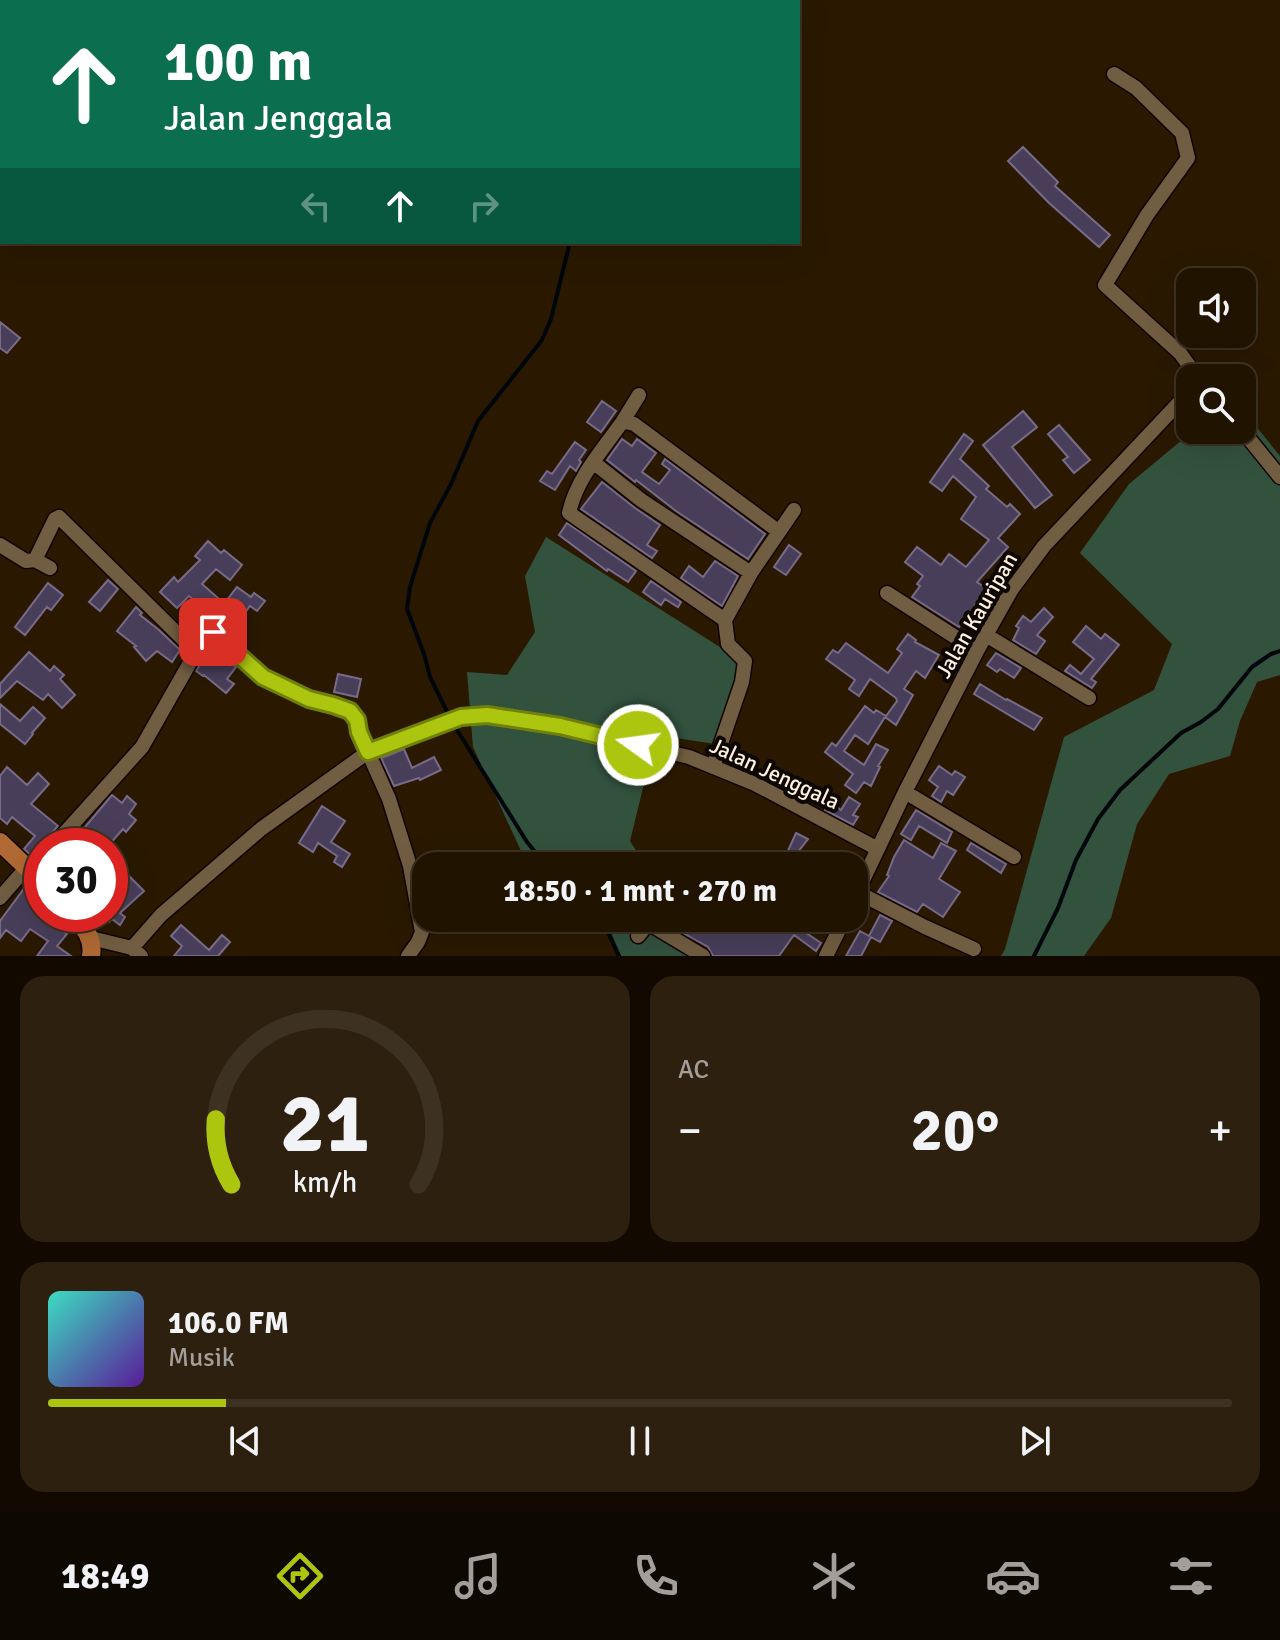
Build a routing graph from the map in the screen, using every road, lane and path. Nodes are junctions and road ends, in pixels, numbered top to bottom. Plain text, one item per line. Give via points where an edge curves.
1 (1114, 74) dead end
2 (1188, 364) edge
3 (639, 395) dead end
4 (1176, 406) edge
5 (623, 421) junction
6 (1253, 444) edge
7 (593, 462) junction
8 (1280, 477) edge
9 (794, 510) dead end
10 (778, 531) junction
11 (0, 545) edge
12 (35, 560) junction
13 (50, 568) dead end
14 (751, 573) junction
15 (887, 593) dead end
16 (725, 620) junction
17 (986, 635) junction
18 (977, 651) junction
19 (196, 652) junction
20 (1089, 698) dead end
21 (368, 752) junction
22 (713, 767) junction
23 (905, 792) junction
24 (69, 828) edge
25 (0, 842) edge
26 (878, 849) junction
27 (1014, 857) dead end
28 (24, 861) edge
29 (868, 870) edge
30 (24, 880) edge
31 (0, 898) edge
32 (868, 901) edge
33 (838, 932) edge
34 (638, 936) dead end
35 (92, 949) edge
36 (974, 949) dead end
37 (136, 952) edge
38 (408, 956) edge
39 (703, 956) edge
40 (826, 956) edge

1 - 2 street via 1182,133 1188,158 1105,285
3 - 5 street
4 - 17 street, Jalan Kauripan via 1044,546
5 - 7 street
5 - 10 street
6 - 8 street
7 - 14 street
7 - 16 street via 569,513
9 - 10 street
10 - 14 street
11 - 12 street via 26,561
12 - 13 street
12 - 19 street via 59,517
14 - 16 street
15 - 18 street
16 - 22 street via 728,644 745,661
17 - 18 street, Jalan Kauripan
17 - 20 street
18 - 23 street, Jalan Kauripan
19 - 21 street via 213,632 263,677 350,711
19 - 24 street via 142,747
21 - 22 street, Jalan Jenggala via 438,724 487,715 560,726
21 - 37 street via 261,829 161,915
21 - 38 street via 410,866 422,932
22 - 26 street, Jalan Jenggala
23 - 26 street, Jalan Kauripan
23 - 27 street
25 - 28 main road
26 - 29 street, Jalan Kauripan
30 - 31 street
32 - 36 street
33 - 40 street
34 - 39 street via 647,925 653,926
35 - 37 street

